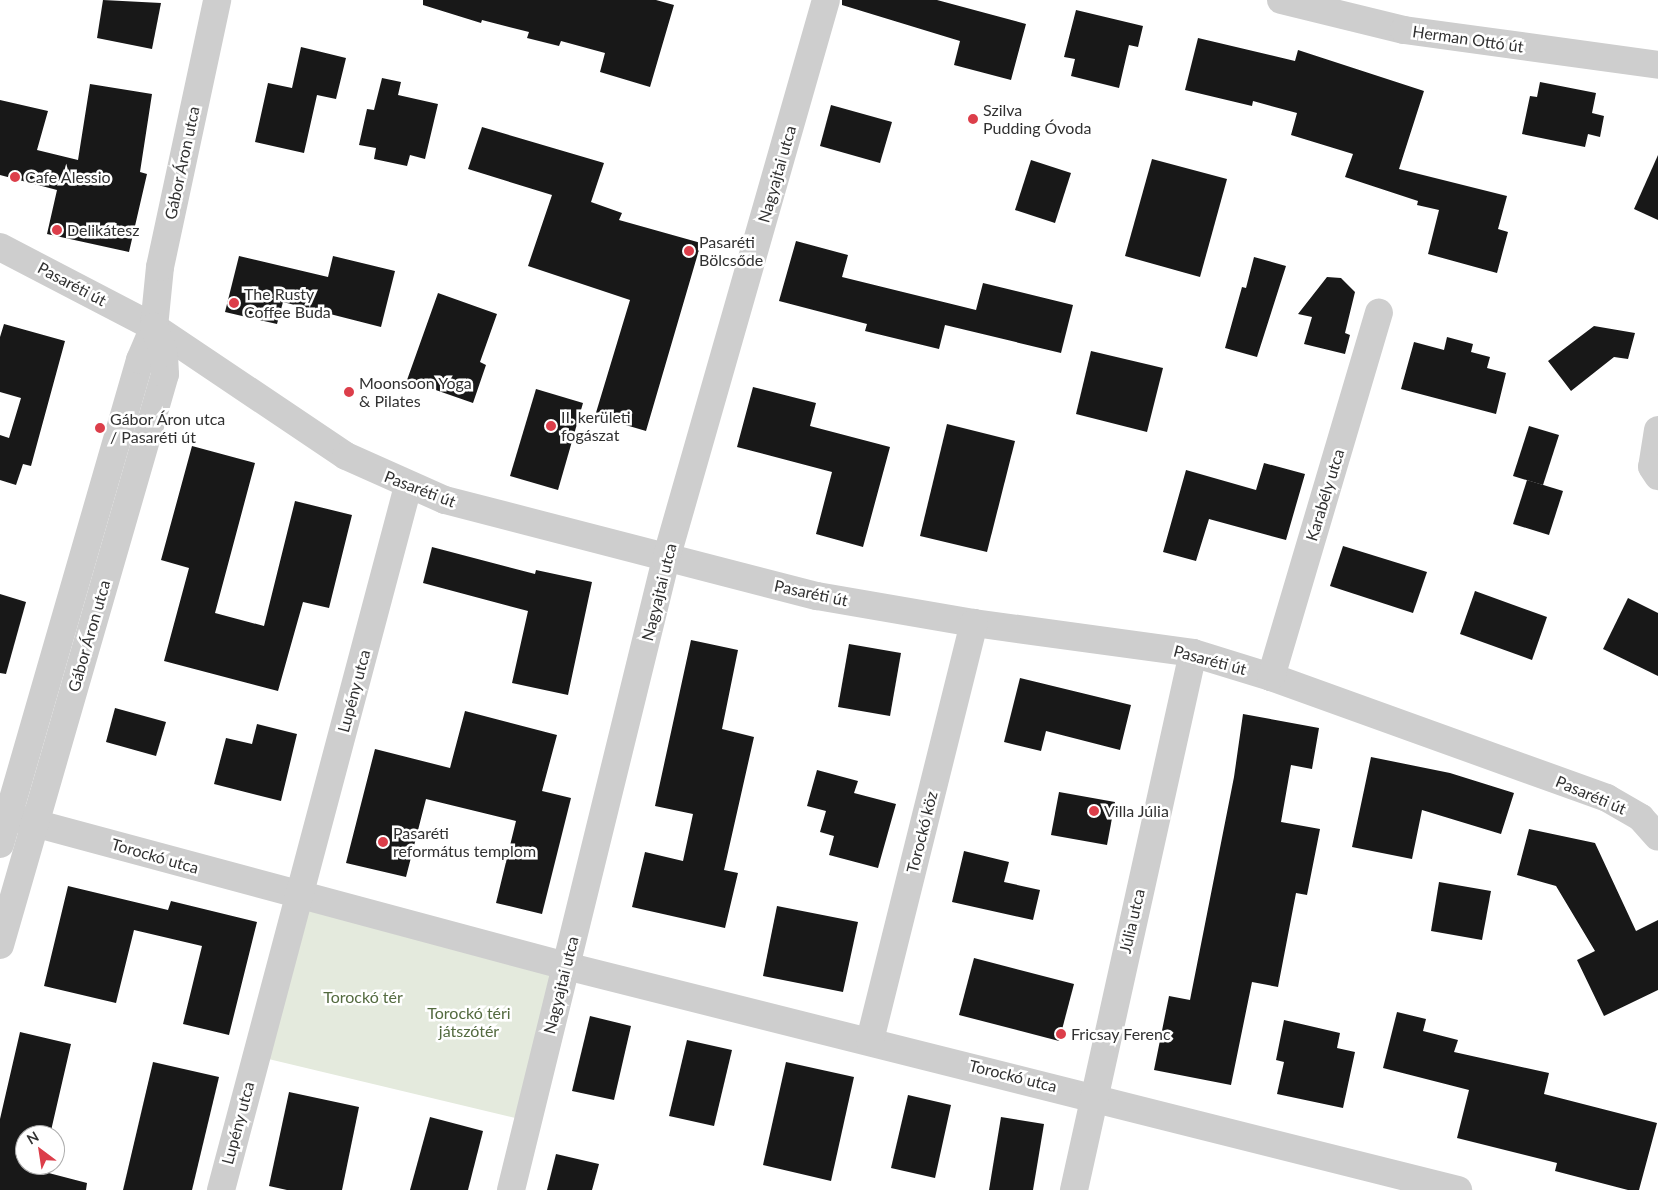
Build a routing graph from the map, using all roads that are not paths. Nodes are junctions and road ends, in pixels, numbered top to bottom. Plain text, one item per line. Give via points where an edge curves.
1 (217, 0) edge
2 (826, 0) edge
3 (1281, 0) edge
4 (1658, 66) edge
5 (0, 247) edge
6 (1378, 313) dead end
7 (154, 327) junction
8 (1658, 430) edge
9 (1658, 476) edge
10 (408, 486) junction
11 (84, 553) junction
12 (666, 559) junction
13 (111, 560) junction
14 (974, 623) junction
15 (59, 640) junction
16 (86, 647) junction
17 (1193, 652) junction
18 (1271, 677) junction
19 (8, 816) junction
20 (35, 823) junction
21 (1657, 833) edge
22 (0, 844) edge
23 (8, 884) edge
24 (301, 896) junction
25 (0, 942) edge
26 (566, 966) junction
27 (870, 1040) junction
28 (1092, 1096) junction
29 (221, 1190) edge
30 (511, 1190) edge
31 (1074, 1190) edge
32 (1458, 1190) edge

1 - 7 street, Gábor Áron utca via 160,267
2 - 12 street, Nagyajtai utca
3 - 4 street, Herman Ottó út via 1404,30
5 - 7 street, Pasaréti út
6 - 18 street, Karabély utca
7 - 10 street, Pasaréti út via 346,456
7 - 11 street, Gábor Áron utca via 140,360
7 - 13 street, Gábor Áron utca via 164,353 165,374
8 - 9 street via 1652,467
10 - 12 street, Pasaréti út via 445,500
10 - 24 street, Lupény utca
11 - 13 street
11 - 15 street, Gábor Áron utca
12 - 14 street, Pasaréti út via 817,596
12 - 26 street, Nagyajtai utca
13 - 16 street, Gábor Áron utca
14 - 17 street, Pasaréti út
14 - 27 street, Torockó köz
15 - 16 street
15 - 19 street, Gábor Áron utca
16 - 20 street, Gábor Áron utca
17 - 18 street, Pasaréti út
17 - 28 street, Júlia utca
18 - 21 street, Pasaréti út via 1607,798 1625,807
19 - 20 street, Torockó utca
19 - 22 street, Gábor Áron utca
20 - 23 street, Gábor Áron utca
20 - 24 street, Torockó utca
23 - 25 street, Gábor Áron utca
24 - 26 street
24 - 29 street, Lupény utca
26 - 27 street, Torockó utca
26 - 30 street, Nagyajtai utca
27 - 28 street, Torockó utca
28 - 31 street, Júlia utca
28 - 32 street, Torockó utca

